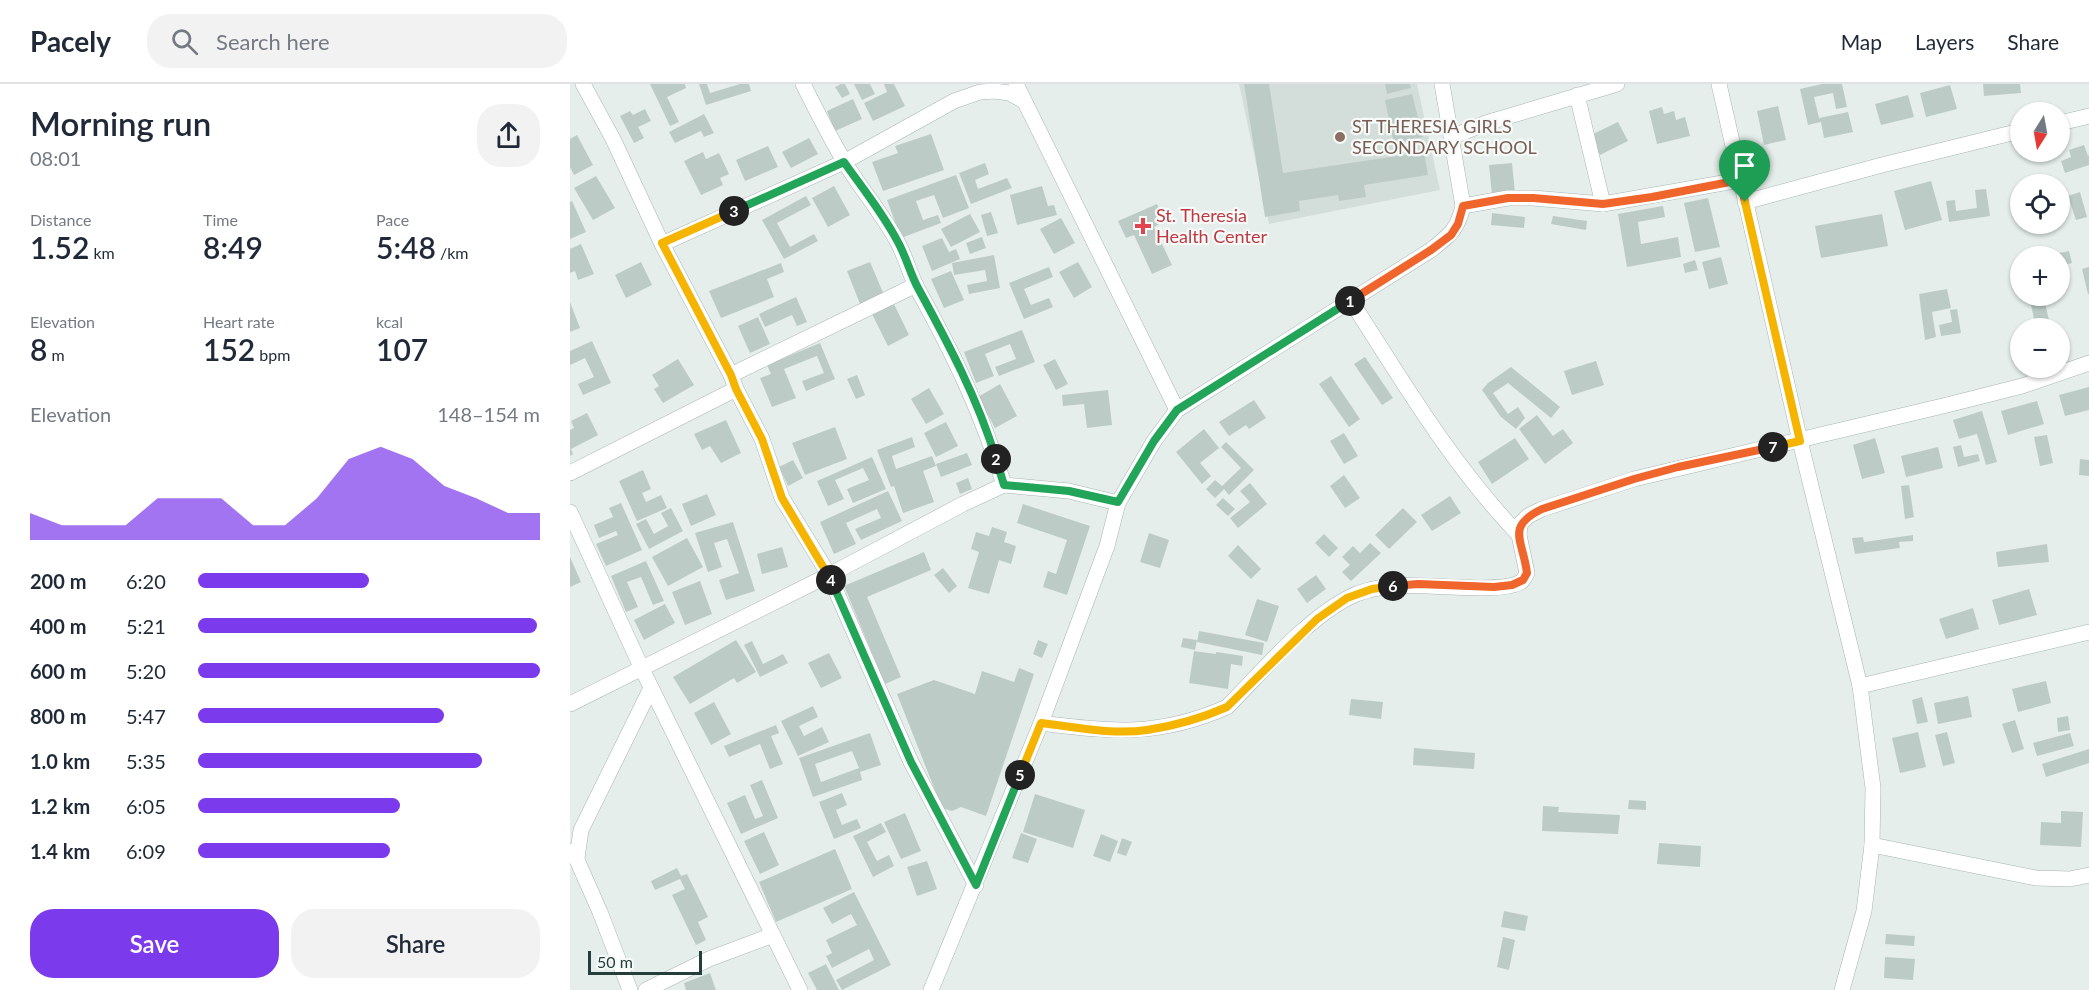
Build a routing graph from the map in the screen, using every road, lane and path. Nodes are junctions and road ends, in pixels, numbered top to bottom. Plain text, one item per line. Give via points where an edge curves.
1 (584, 84) edge
2 (803, 84) edge
3 (1016, 84) edge
4 (1442, 84) edge
5 (1617, 84) edge
6 (1719, 84) edge
7 (1577, 95) junction
8 (1024, 100) junction
9 (2089, 116) edge
10 (2070, 121) edge
11 (2010, 133) edge
12 (1452, 137) junction
13 (844, 162) junction
14 (1740, 180) junction
15 (1745, 202) junction
16 (1603, 204) junction
17 (1463, 206) junction
18 (662, 243) junction
19 (916, 285) junction
20 (1351, 301) junction
21 (2089, 363) edge
22 (734, 382) junction
23 (1177, 410) junction
24 (1800, 441) junction
25 (570, 473) edge
26 (1004, 485) junction
27 (1118, 502) junction
28 (570, 513) edge
29 (1519, 535) junction
30 (829, 575) junction
31 (2089, 632) edge
32 (642, 669) junction
33 (1860, 686) junction
34 (651, 688) junction
35 (570, 704) edge
36 (1041, 723) junction
37 (576, 832) edge
38 (1872, 845) junction
39 (573, 852) edge
40 (2089, 875) edge
41 (976, 885) junction
42 (773, 935) junction
43 (630, 990) edge
44 (646, 990) edge
45 (800, 990) edge
46 (931, 990) edge
47 (1842, 990) edge

1 - 18 street
2 - 13 street
3 - 8 street
4 - 12 street
5 - 7 street
6 - 14 street
7 - 12 street
7 - 16 street
8 - 13 street via 1009,93 980,92 954,101
8 - 23 street
9 - 10 street
11 - 15 street
12 - 17 street
13 - 18 street
13 - 19 street via 900,246
14 - 15 street
14 - 16 street
15 - 24 street
16 - 17 street via 1508,198
17 - 20 street via 1451,235
18 - 22 street
19 - 22 street
19 - 26 street via 969,387
20 - 23 street
20 - 29 street via 1454,458
21 - 24 street via 2022,386
22 - 25 street
22 - 30 street via 762,439 782,498
23 - 27 street
24 - 29 street via 1656,473 1542,509 1520,524
24 - 33 street
26 - 27 street via 1069,491
26 - 30 street
27 - 36 street via 1107,546
28 - 32 street
29 - 36 street via 1527,573 1523,580 1494,587 1394,586 1347,598 1317,619 1227,707 1208,715 1146,730 1107,731
30 - 32 street
30 - 41 street via 911,762
31 - 33 street
32 - 34 street
32 - 35 street
33 - 38 street via 1873,788
34 - 37 street
34 - 42 street
36 - 41 street
37 - 39 street
38 - 40 street via 2036,878
38 - 47 street via 1863,911
39 - 43 street
41 - 46 street
42 - 44 street via 710,959
42 - 45 street

